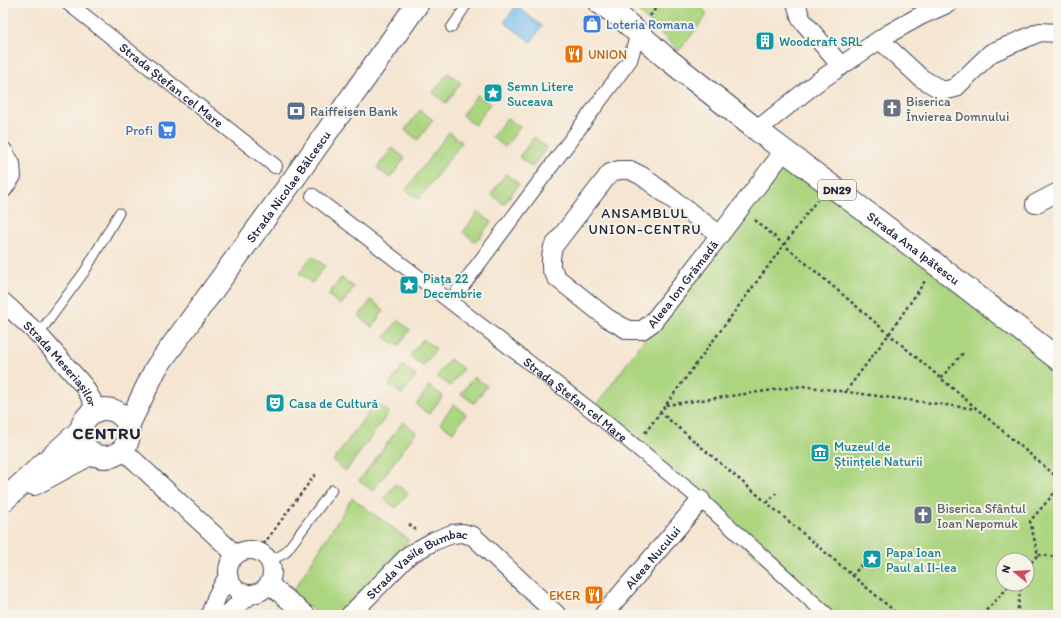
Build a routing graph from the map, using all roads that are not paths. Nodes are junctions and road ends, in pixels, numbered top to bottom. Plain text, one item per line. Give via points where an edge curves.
1 (68, 3) edge
2 (418, 3) edge
3 (468, 3) edge
4 (600, 3) edge
5 (796, 3) edge
6 (949, 3) edge
7 (615, 10) edge
8 (451, 28) dead end
9 (638, 33) junction
10 (1058, 33) edge
11 (880, 40) junction
12 (841, 66) junction
13 (757, 130) junction
14 (3, 151) edge
15 (784, 151) junction
16 (275, 166) dead end
17 (3, 189) edge
18 (1058, 192) edge
19 (313, 196) dead end
20 (1035, 204) dead end
21 (119, 213) dead end
22 (720, 235) junction
23 (451, 301) junction
24 (3, 302) edge
25 (38, 334) junction
26 (1058, 359) edge
27 (156, 368) junction
28 (95, 417) junction
29 (128, 426) junction
30 (122, 450) junction
31 (92, 453) junction
32 (332, 490) dead end
33 (3, 500) edge
34 (701, 500) junction
35 (236, 555) junction
36 (264, 556) junction
37 (228, 576) junction
38 (269, 584) junction
39 (250, 595) junction
40 (210, 615) edge
41 (227, 615) edge
42 (306, 615) edge
43 (350, 615) edge
44 (557, 615) edge
45 (604, 615) edge
46 (827, 615) edge

1 - 16 street, Strada Ștefan cel Mare
2 - 27 main road, Strada Nicolae Bălcescu
3 - 8 lane
4 - 7 main road, Strada Ana Ipătescu / DN29
5 - 12 street via 801,19
6 - 11 street
7 - 9 main road, Strada Ana Ipătescu / DN29
9 - 13 main road, Strada Ana Ipătescu / DN29
9 - 23 street via 630,60
10 - 11 street via 1040,32 991,53 956,88 943,91 921,78
11 - 12 street
12 - 13 street
13 - 15 main road, Strada Ana Ipătescu / DN29
14 - 17 street via 11,164 12,176
15 - 22 street, Aleea Ion Grămadă
15 - 26 main road, Strada Ana Ipătescu / DN29
18 - 20 street
19 - 23 street, Strada Ștefan cel Mare
21 - 25 lane via 85,271
22 - 22 street, Aleea Ion Grămadă via 642,176 630,170 619,170 610,173 553,247 551,268 556,278 607,318 628,330 642,330 652,323
23 - 34 street, Strada Ștefan cel Mare
24 - 25 street, Strada Meseriașilor
25 - 28 street, Strada Meseriașilor via 84,386 92,400
27 - 28 main road, Strada Nicolae Bălcescu
27 - 29 main road, Strada Nicolae Bălcescu
28 - 29 main road via 116,412
28 - 31 main road via 82,436
28 - 33 main road, Strada Nicolae Bălcescu
29 - 30 main road via 128,438
30 - 31 main road via 105,457
30 - 35 street
31 - 33 main road, Strada Nicolae Bălcescu
32 - 36 lane via 285,553
34 - 45 street, Aleea Nucului
34 - 46 street, Strada Ștefan cel Mare
35 - 36 street via 250,550
35 - 37 street via 228,568
36 - 38 street via 272,569
37 - 39 street via 235,589 242,594
37 - 40 street
38 - 39 street via 264,590
38 - 42 street
39 - 41 street
43 - 44 street, Strada Vasile Bumbac via 409,555 434,541 462,533 473,536

